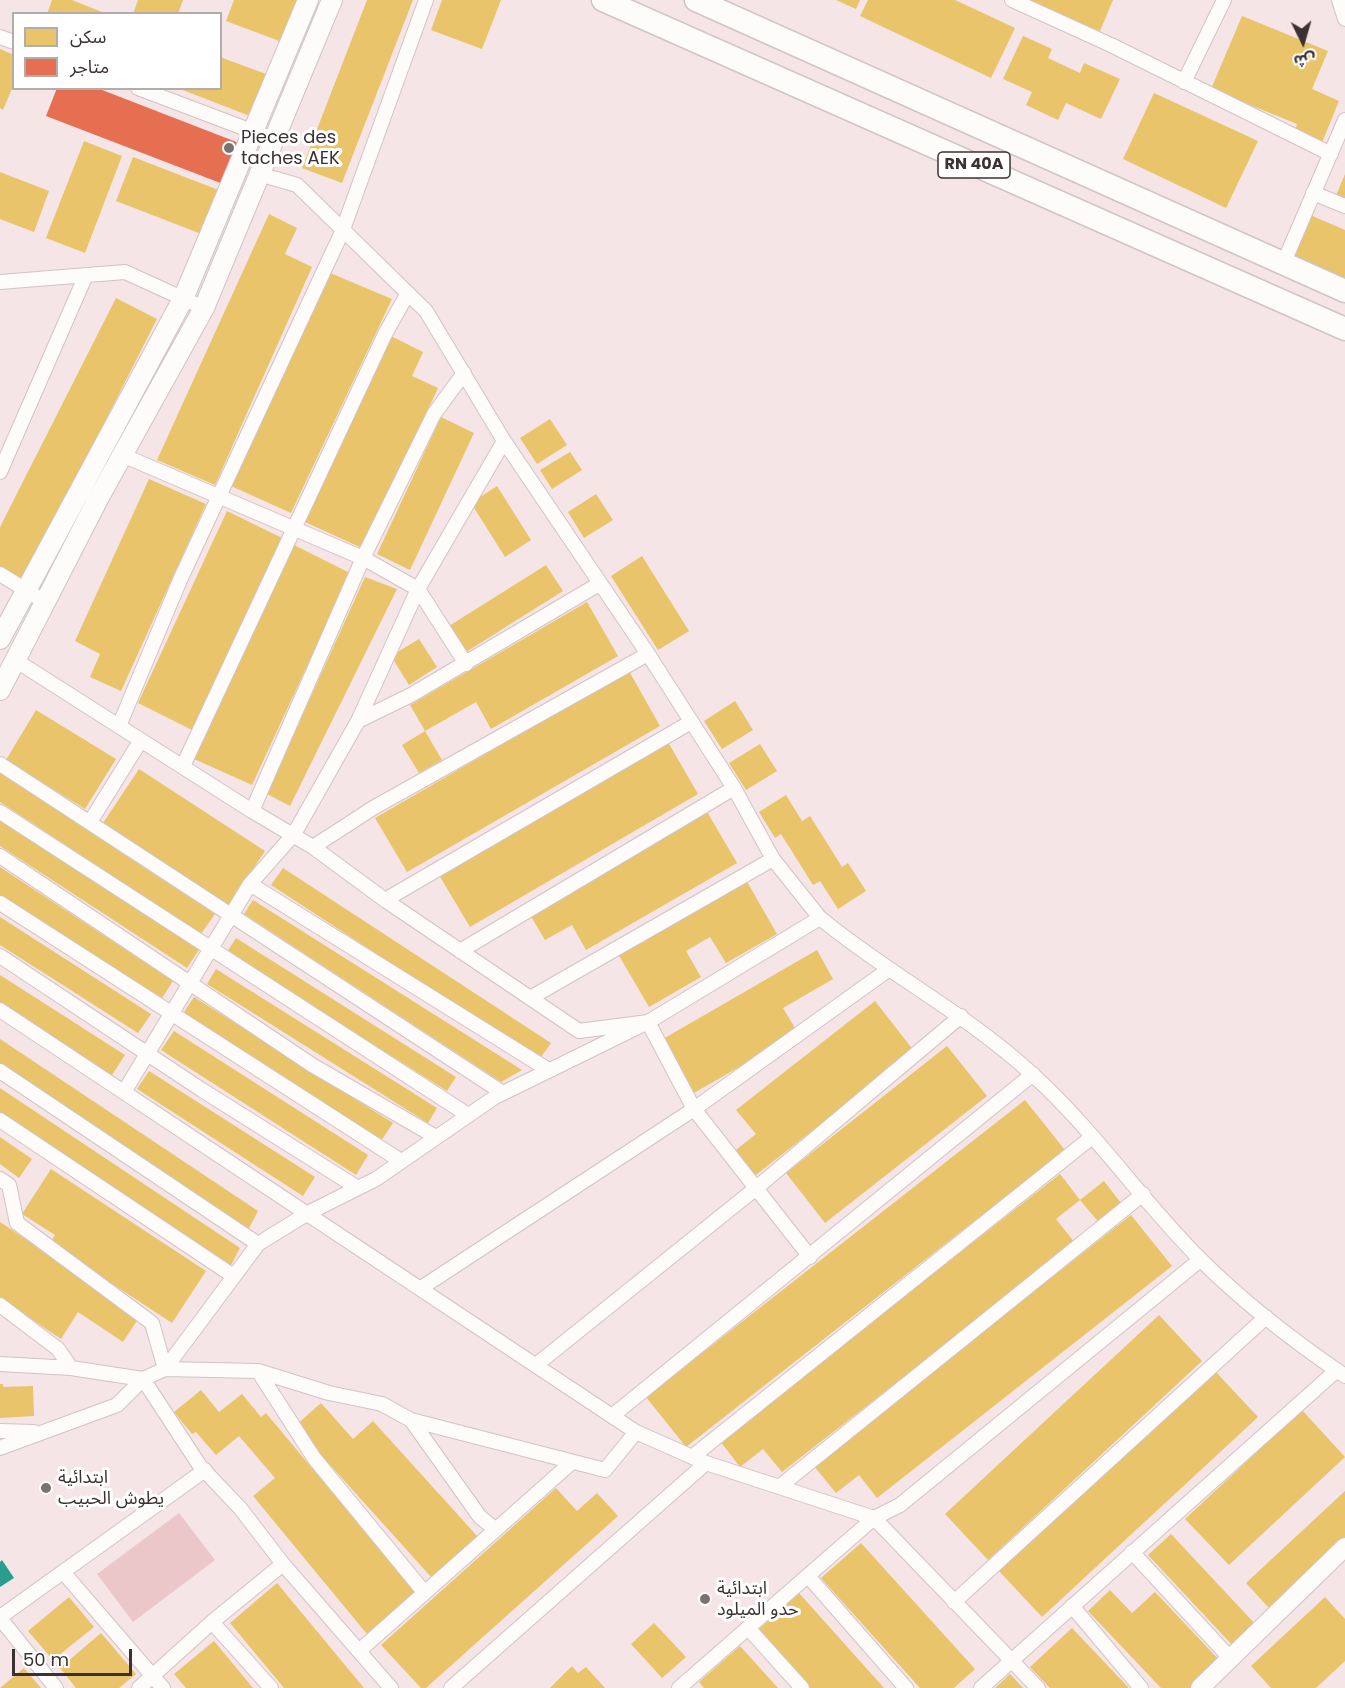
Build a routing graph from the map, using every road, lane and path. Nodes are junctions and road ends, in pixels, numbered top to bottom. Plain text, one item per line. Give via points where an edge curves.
1 (308, 0) edge
2 (332, 0) edge
3 (426, 0) edge
4 (603, 0) edge
5 (696, 0) edge
6 (1012, 0) edge
7 (1339, 0) edge
8 (1220, 1) edge
9 (1345, 19) edge
10 (1184, 82) junction
11 (143, 90) edge
12 (1345, 120) edge
13 (253, 131) junction
14 (273, 139) junction
15 (1331, 154) junction
16 (259, 174) junction
17 (1313, 193) junction
18 (1345, 207) edge
19 (342, 232) junction
20 (1284, 262) junction
21 (86, 275) junction
22 (0, 282) edge
23 (1345, 291) edge
24 (408, 293) junction
25 (183, 299) junction
26 (204, 308) junction
27 (1345, 329) edge
28 (464, 373) junction
29 (504, 441) junction
30 (122, 455) junction
31 (0, 472) edge
32 (218, 496) junction
33 (294, 529) junction
34 (363, 558) junction
35 (0, 574) edge
36 (598, 584) junction
37 (418, 589) junction
38 (25, 590) junction
39 (45, 602) junction
40 (0, 639) edge
41 (648, 654) junction
42 (15, 660) junction
43 (466, 663) junction
44 (0, 690) edge
45 (358, 721) junction
46 (691, 722) junction
47 (119, 726) junction
48 (141, 740) junction
49 (0, 764) edge
50 (183, 766) junction
51 (734, 788) junction
52 (252, 811) junction
53 (0, 812) edge
54 (90, 822) junction
55 (294, 834) junction
56 (313, 847) junction
57 (0, 856) edge
58 (773, 859) junction
59 (250, 884) junction
60 (385, 900) junction
61 (0, 903) edge
62 (231, 915) junction
63 (820, 918) junction
64 (211, 948) junction
65 (460, 951) junction
66 (0, 957) edge
67 (888, 970) junction
68 (190, 983) junction
69 (530, 998) junction
70 (0, 1010) edge
71 (171, 1014) junction
72 (961, 1017) junction
73 (648, 1022) junction
74 (147, 1054) junction
75 (547, 1069) junction
76 (0, 1071) edge
77 (1033, 1074) junction
78 (124, 1092) junction
79 (503, 1092) junction
80 (694, 1109) junction
81 (468, 1115) junction
82 (0, 1120) edge
83 (436, 1137) junction
84 (1092, 1137) junction
85 (401, 1161) junction
86 (0, 1179) edge
87 (358, 1188) junction
88 (755, 1189) junction
89 (1143, 1194) junction
90 (308, 1213) junction
91 (258, 1244) junction
92 (810, 1257) junction
93 (1200, 1260) junction
94 (232, 1275) junction
95 (421, 1288) junction
96 (0, 1305) edge
97 (1266, 1317) junction
98 (0, 1364) edge
99 (536, 1365) junction
100 (71, 1368) junction
101 (165, 1370) junction
102 (258, 1371) junction
103 (1341, 1373) edge
104 (143, 1379) junction
105 (612, 1416) junction
106 (411, 1420) junction
107 (0, 1431) edge
108 (636, 1432) junction
109 (40, 1433) junction
110 (0, 1448) edge
111 (692, 1457) junction
112 (572, 1462) junction
113 (706, 1463) junction
114 (205, 1470) junction
115 (779, 1487) junction
116 (874, 1518) junction
117 (495, 1528) junction
118 (1345, 1547) edge
119 (1132, 1552) junction
120 (283, 1564) junction
121 (63, 1572) junction
122 (808, 1576) junction
123 (424, 1592) junction
124 (954, 1602) junction
125 (1072, 1606) junction
126 (0, 1617) edge
127 (212, 1622) junction
128 (748, 1628) junction
129 (359, 1650) junction
130 (1231, 1659) junction
131 (1011, 1661) junction
132 (152, 1676) junction
133 (689, 1685) edge
134 (56, 1688) edge
135 (139, 1688) edge
136 (163, 1688) edge
137 (271, 1688) edge
138 (391, 1688) edge
139 (451, 1688) edge
140 (802, 1688) edge
141 (906, 1688) edge
142 (981, 1688) edge
143 (1038, 1688) edge
144 (1141, 1688) edge
145 (1200, 1688) edge

1 - 13 main road
2 - 14 main road
3 - 19 street
4 - 27 main road, RN 40A
5 - 20 main road, RN 40A
6 - 10 street
7 - 9 street
8 - 10 street
10 - 15 street
11 - 13 street
12 - 15 street
13 - 14 street
13 - 25 main road
14 - 16 main road
15 - 17 street
16 - 19 street via 297,185
16 - 26 main road
17 - 18 street
17 - 20 street
19 - 24 street
19 - 32 street
20 - 23 main road, RN 40A
21 - 22 street
21 - 25 street via 125,272
21 - 31 street
24 - 28 street via 426,311
24 - 33 street
25 - 26 street
25 - 38 main road
26 - 30 main road
28 - 29 street
28 - 34 street via 434,414
29 - 36 street
29 - 37 street
30 - 32 street
30 - 39 main road
32 - 33 street
32 - 47 street
33 - 34 street
33 - 50 street
34 - 37 street
34 - 52 street
35 - 38 street
36 - 41 street
36 - 43 street
37 - 43 street
37 - 45 street
38 - 39 street
38 - 40 main road
39 - 42 main road
41 - 46 street
41 - 56 street via 373,808
42 - 44 main road
42 - 47 street
43 - 45 street
45 - 55 street
46 - 51 street
46 - 60 street
47 - 48 street
48 - 50 street
48 - 54 street
49 - 54 street
50 - 52 street
51 - 58 street
51 - 65 street
52 - 55 street
53 - 64 street
54 - 62 street
55 - 56 street
55 - 59 street
56 - 60 street
57 - 68 street
58 - 63 street
58 - 69 street
59 - 62 street
59 - 75 street
60 - 65 street
61 - 71 street
62 - 64 street
62 - 79 street
63 - 67 street
63 - 73 street
64 - 68 street
64 - 81 street
65 - 69 street
66 - 74 street
67 - 72 street
67 - 80 street
68 - 71 street
68 - 83 street via 312,1065
69 - 73 street via 579,1031
70 - 78 street
71 - 74 street
71 - 85 street
72 - 77 street
72 - 88 street
73 - 75 street
73 - 80 street
74 - 78 street
74 - 87 street
75 - 79 street
76 - 91 street
77 - 84 street
77 - 92 street
78 - 90 street
79 - 81 street
80 - 88 street
80 - 95 street
81 - 83 street
82 - 94 street
83 - 85 street
84 - 89 street
84 - 111 street
85 - 87 street
86 - 101 street via 9,1185 17,1223 152,1323
87 - 90 street
88 - 92 street
88 - 99 street
89 - 93 street
89 - 115 street
90 - 91 street
90 - 95 street
91 - 94 street
92 - 105 street
93 - 97 street
93 - 116 street via 900,1505
94 - 101 street
95 - 99 street
96 - 100 street via 58,1349
97 - 103 street
97 - 124 street
98 - 100 street
99 - 105 street
100 - 104 street
101 - 102 street
101 - 104 street
102 - 106 street via 329,1393 382,1404
102 - 123 street via 314,1458
103 - 119 street
104 - 109 street via 117,1405
104 - 114 street
105 - 108 street
106 - 112 street
106 - 117 street via 480,1517
107 - 109 street
108 - 111 street
108 - 112 street via 605,1470
109 - 110 street
111 - 113 street
112 - 117 street
113 - 115 street
113 - 139 street
114 - 120 street
114 - 121 street
115 - 116 street
116 - 122 street
116 - 124 street
117 - 123 street
118 - 130 street
119 - 125 street
119 - 130 street
120 - 127 street
120 - 129 street
121 - 126 street
121 - 132 street
122 - 128 street
122 - 141 street
123 - 129 street
124 - 131 street
125 - 131 street
125 - 144 street
126 - 134 street
127 - 132 street
127 - 137 street
128 - 133 street
128 - 140 street
129 - 138 street
130 - 145 street
131 - 142 street
131 - 143 street
132 - 135 street
132 - 136 street

